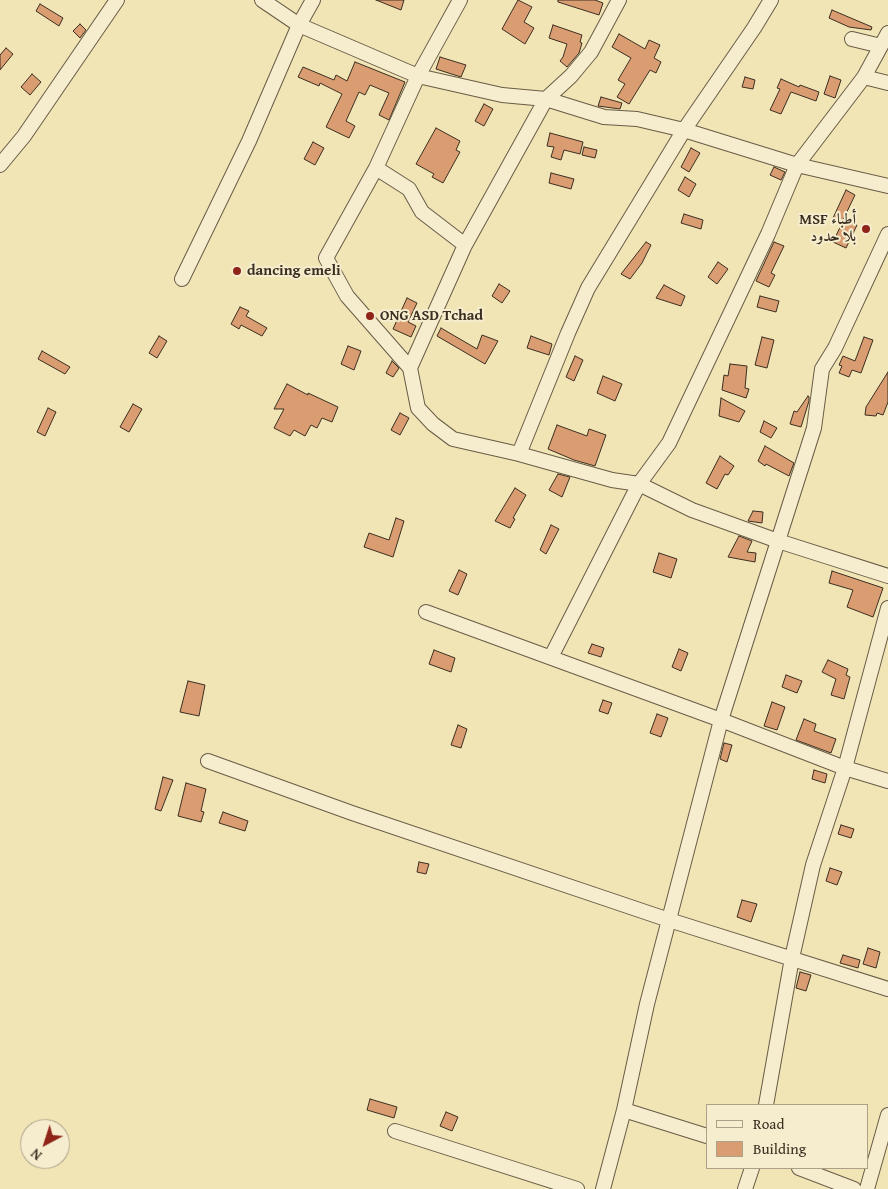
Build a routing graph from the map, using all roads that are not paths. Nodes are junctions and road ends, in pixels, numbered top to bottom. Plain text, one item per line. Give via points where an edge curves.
1 (117, 0) edge
2 (262, 0) edge
3 (313, 0) edge
4 (460, 0) edge
5 (619, 0) edge
6 (771, 0) edge
7 (299, 25) junction
8 (888, 33) edge
9 (852, 39) dead end
10 (881, 46) junction
11 (418, 76) junction
12 (864, 77) junction
13 (888, 83) edge
14 (546, 99) junction
15 (684, 130) junction
16 (0, 165) edge
17 (797, 165) junction
18 (376, 168) junction
19 (888, 186) edge
20 (888, 234) edge
21 (465, 245) junction
22 (182, 279) dead end
23 (410, 368) junction
24 (519, 454) junction
25 (639, 484) junction
26 (778, 541) junction
27 (888, 576) edge
28 (888, 608) edge
29 (426, 612) dead end
30 (551, 658) junction
31 (721, 720) junction
32 (208, 761) dead end
33 (845, 768) junction
34 (888, 782) edge
35 (669, 920) junction
36 (792, 958) junction
37 (888, 989) edge
38 (766, 1104) edge
39 (624, 1110) junction
40 (888, 1115) edge
41 (395, 1131) dead end
42 (706, 1136) edge
43 (752, 1169) edge
44 (802, 1169) edge
45 (577, 1189) edge
46 (603, 1189) edge
47 (744, 1189) edge
48 (854, 1189) edge
49 (867, 1189) edge

1 - 16 street via 24,136
2 - 7 street
3 - 7 street
4 - 11 street
5 - 14 street via 590,52 571,76
6 - 15 street
7 - 11 street
7 - 22 street via 249,141
8 - 10 street
9 - 10 street
10 - 12 street
11 - 14 street via 502,95
11 - 18 street
12 - 13 street
12 - 17 street
14 - 15 street via 604,117 637,119
14 - 21 street
15 - 17 street
15 - 24 street via 588,288
17 - 19 street
17 - 25 street via 670,443
18 - 21 street via 410,189 422,212
18 - 23 street via 326,258 347,296
20 - 26 street via 822,369 814,428
21 - 23 street
23 - 24 street via 418,408 433,424 453,439
24 - 25 street via 612,480
25 - 26 street via 692,510
25 - 30 street
26 - 27 street
26 - 31 street
28 - 33 street
29 - 30 street
30 - 31 street
31 - 33 street
31 - 35 street
32 - 35 street
33 - 34 street
33 - 36 street via 813,865
35 - 36 street
35 - 39 street
36 - 37 street
36 - 38 street
39 - 42 street
39 - 46 street
40 - 49 street
41 - 45 street
43 - 47 street
44 - 48 street

